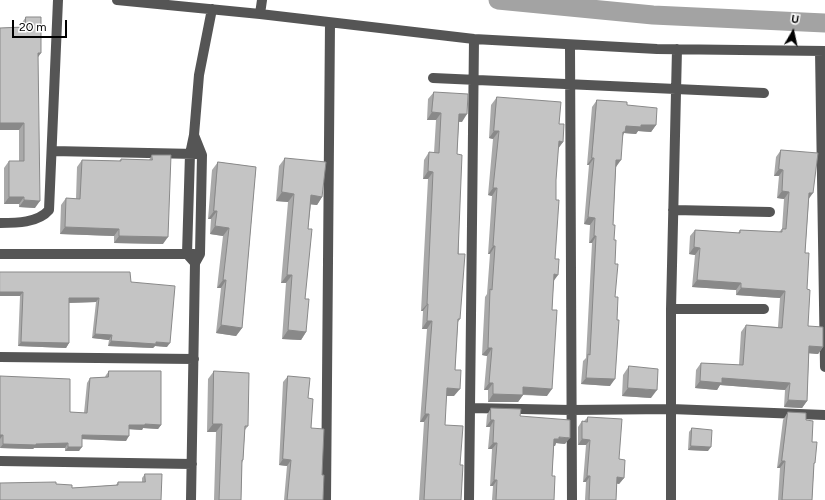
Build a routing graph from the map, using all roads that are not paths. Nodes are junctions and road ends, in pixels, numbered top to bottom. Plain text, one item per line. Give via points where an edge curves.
1 (58, 0) edge
2 (117, 0) edge
3 (262, 0) edge
4 (212, 9) junction
5 (263, 14) junction
6 (330, 23) junction
7 (474, 39) junction
8 (570, 45) junction
9 (677, 49) junction
10 (823, 51) edge
11 (433, 78) dead end
12 (473, 81) junction
13 (570, 84) junction
14 (676, 88) junction
15 (764, 93) dead end
16 (194, 135) junction
17 (52, 151) junction
18 (190, 154) junction
19 (202, 154) junction
20 (673, 210) junction
21 (770, 212) dead end
22 (0, 224) edge
23 (0, 254) edge
24 (187, 254) junction
25 (197, 258) junction
26 (671, 309) junction
27 (764, 309) dead end
28 (0, 356) edge
29 (194, 359) junction
30 (825, 367) edge
31 (470, 408) junction
32 (671, 409) junction
33 (571, 410) junction
34 (825, 415) edge
35 (0, 461) edge
36 (192, 464) junction
37 (191, 500) edge
38 (326, 500) edge
39 (469, 500) edge
40 (572, 500) edge
41 (671, 500) edge

1 - 17 street
2 - 4 street
3 - 5 street
4 - 5 street
4 - 16 street via 199,74
5 - 6 street
6 - 7 street
6 - 38 street
7 - 8 street
7 - 12 street
8 - 9 street
8 - 13 street
9 - 10 street
9 - 14 street
10 - 30 street
11 - 12 street
12 - 13 street
12 - 31 street
13 - 14 street
13 - 33 street
14 - 15 street
14 - 20 street
16 - 18 street
16 - 19 street
17 - 18 street
17 - 22 street via 50,210 34,220
18 - 19 street
18 - 24 street
19 - 25 street
20 - 21 street
20 - 26 street
23 - 24 street
24 - 25 street
25 - 29 street
26 - 27 street
26 - 32 street
28 - 29 street
29 - 36 street
31 - 33 street
31 - 39 street
32 - 33 street
32 - 34 street
32 - 41 street
33 - 40 street
35 - 36 street
36 - 37 street

